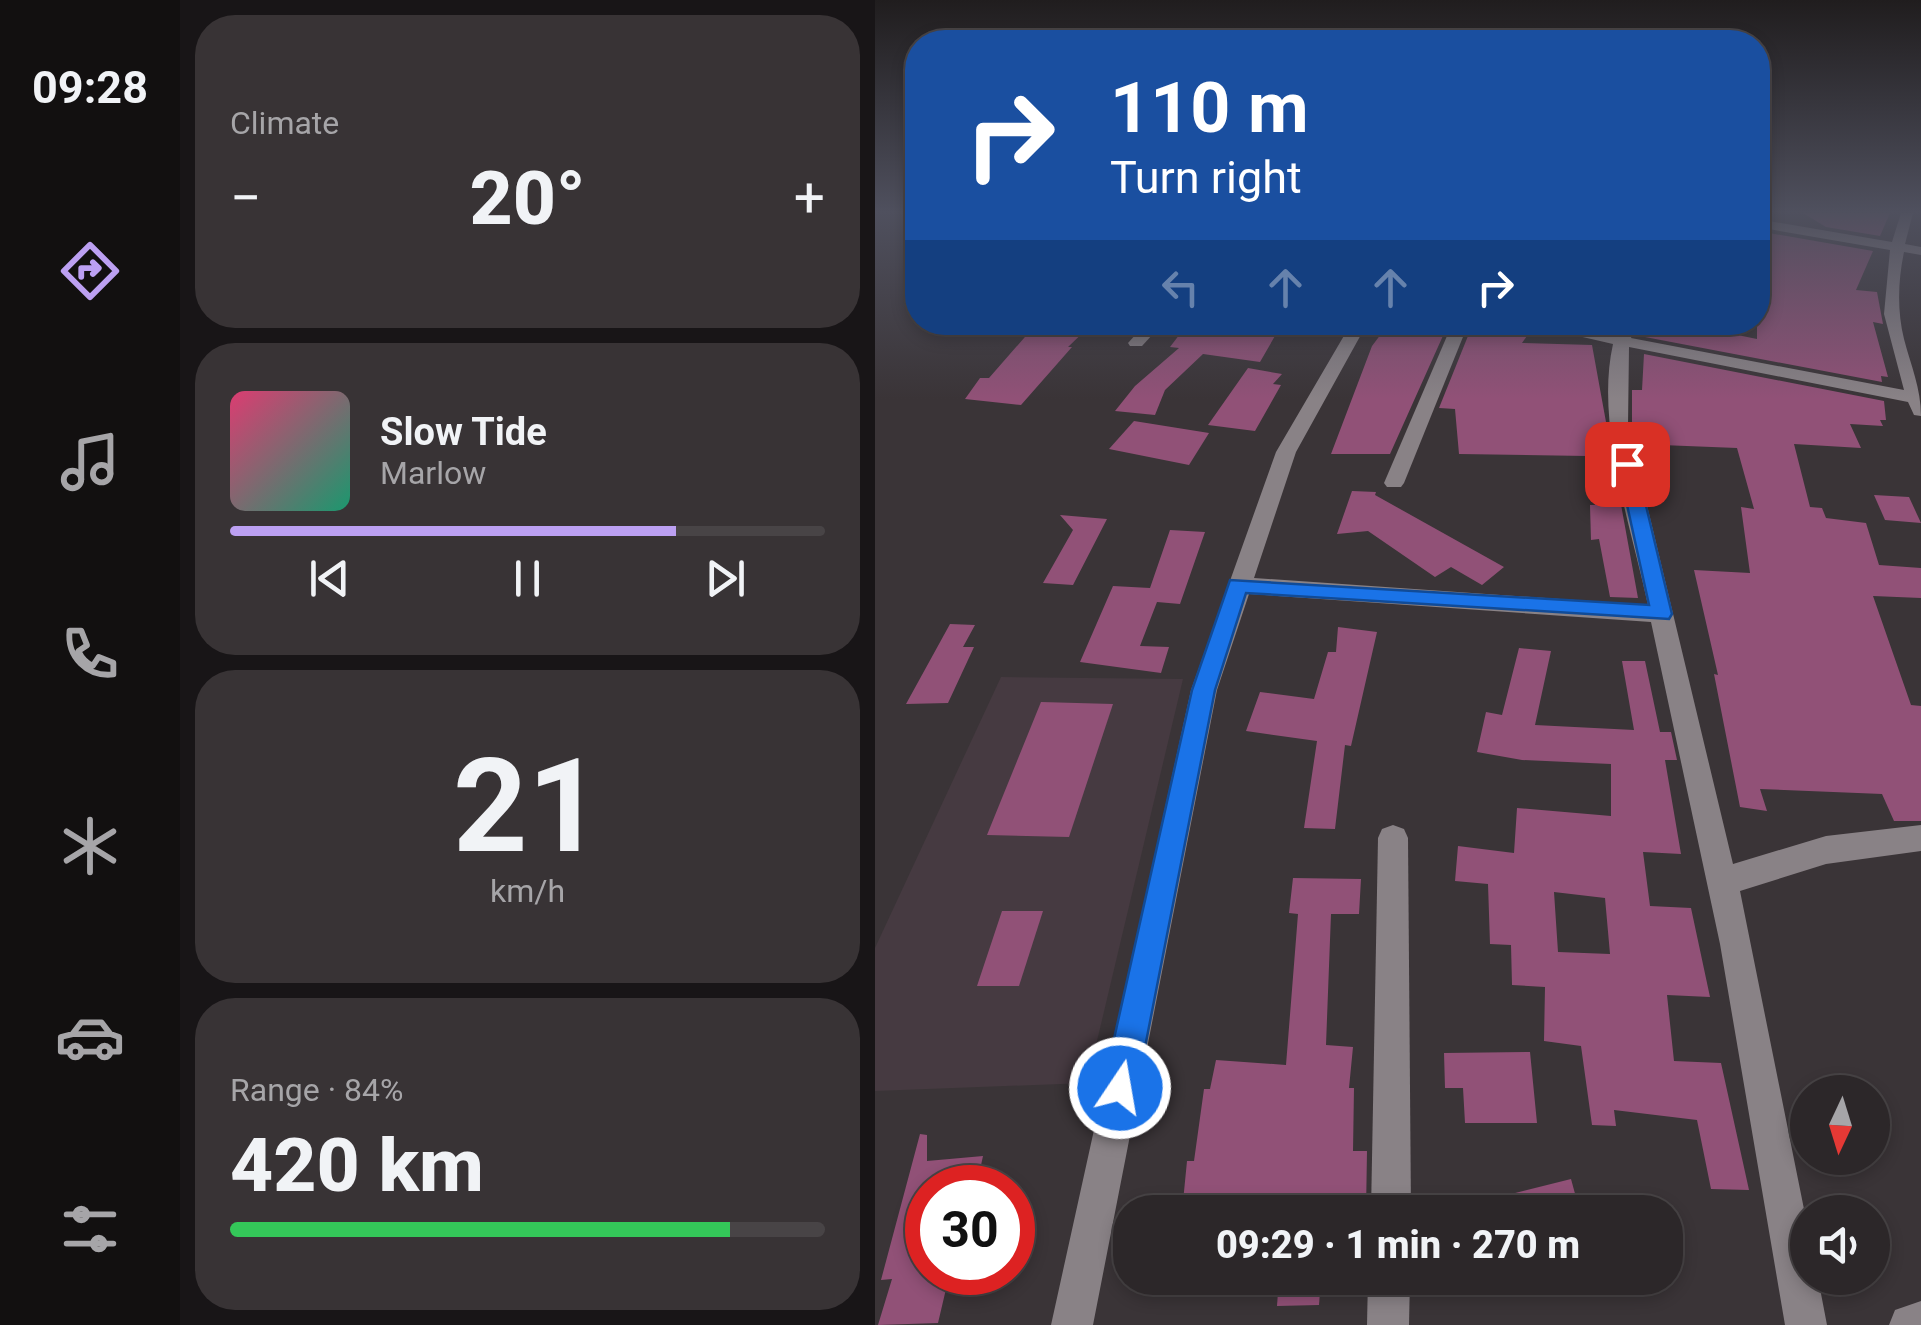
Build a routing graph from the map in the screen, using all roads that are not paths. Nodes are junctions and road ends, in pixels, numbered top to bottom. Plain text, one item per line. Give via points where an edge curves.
1 (1892, 275) edge
2 (1144, 335) edge
3 (1352, 335) edge
4 (1456, 335) edge
5 (1624, 335) edge
6 (1637, 335) edge
7 (1136, 343) dead end
8 (1919, 403) edge
9 (1394, 483) dead end
10 (1238, 586) junction
11 (1661, 614) junction
12 (1393, 838) dead end
13 (1921, 838) edge
14 (1721, 882) junction
15 (1391, 1195) edge
16 (1389, 1295) edge
17 (1921, 1322) edge
18 (1071, 1325) edge
19 (1388, 1325) edge
20 (1806, 1325) edge
21 (1909, 1325) edge

1 - 8 street via 1891,317
2 - 7 street
3 - 10 street via 1286,452
4 - 9 street
5 - 11 street via 1616,378 1619,426
6 - 8 street
10 - 11 street
10 - 18 street via 1204,690
11 - 14 street
12 - 15 street
13 - 14 street via 1826,850
14 - 20 street
16 - 19 street
17 - 21 street

